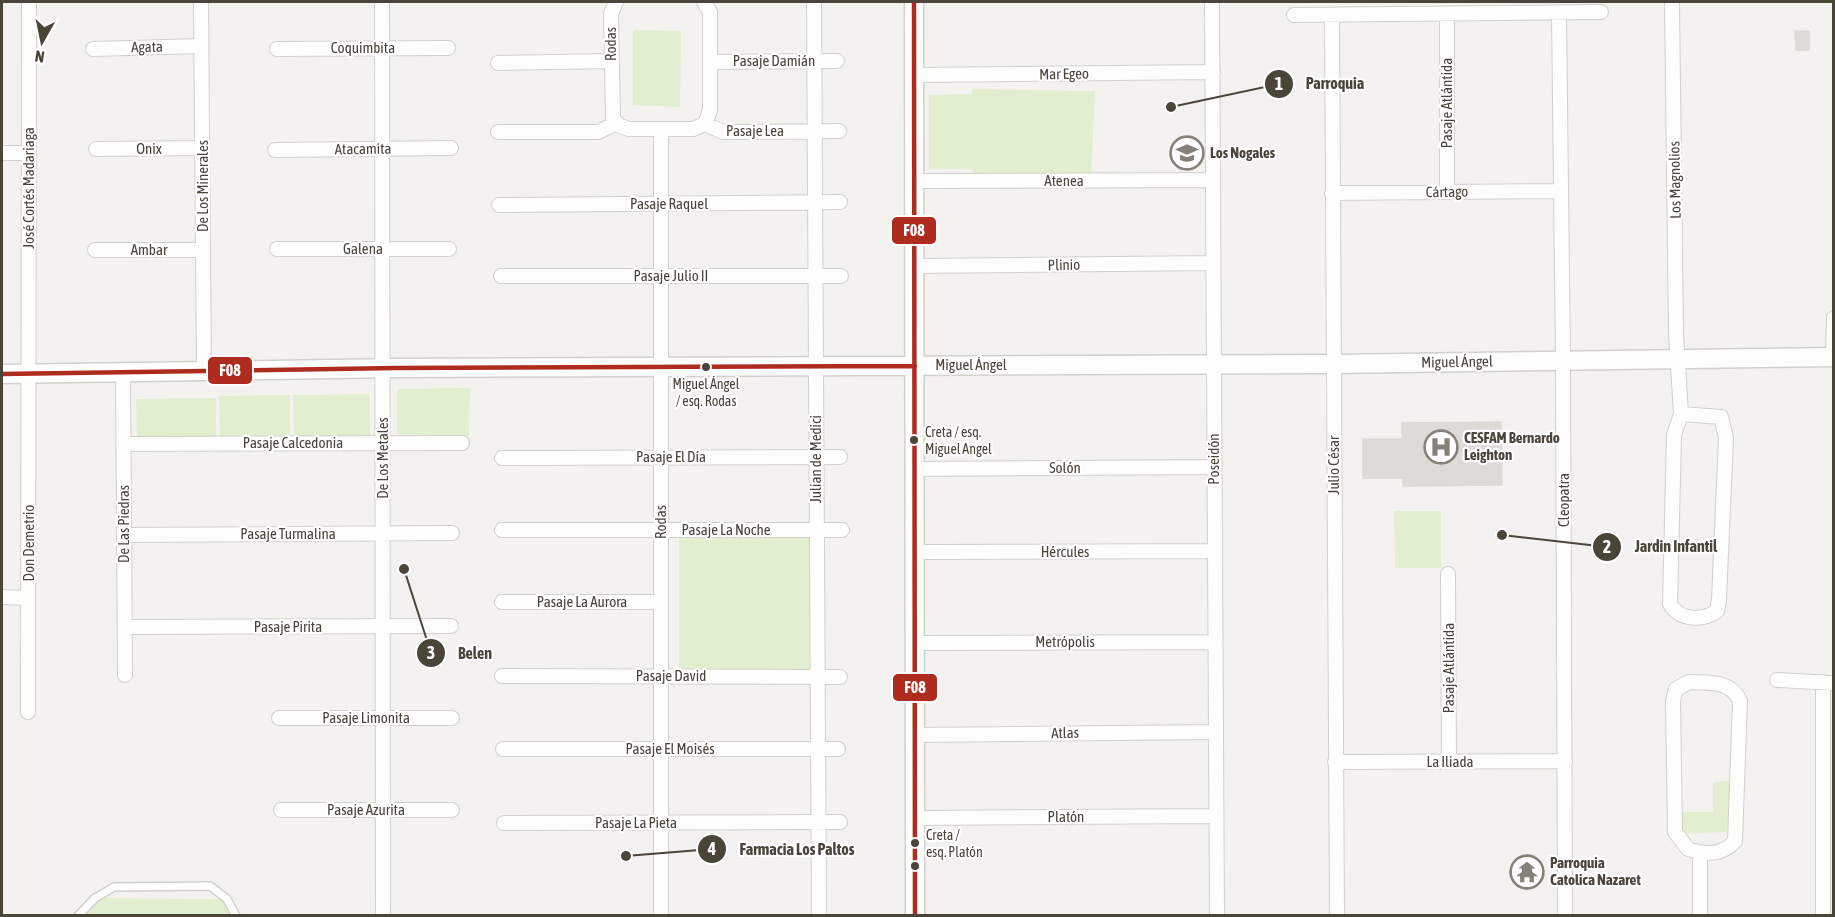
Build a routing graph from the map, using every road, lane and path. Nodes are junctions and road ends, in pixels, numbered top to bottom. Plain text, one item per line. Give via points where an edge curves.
1 (29, 2) edge
2 (201, 2) edge
3 (382, 2) edge
4 (616, 2) edge
5 (704, 2) edge
6 (814, 2) edge
7 (914, 2) edge
8 (1212, 2) edge
9 (1672, 2) edge
10 (1601, 12) dead end
11 (1558, 13) junction
12 (1447, 14) junction
13 (1294, 15) dead end
14 (1332, 15) junction
15 (201, 46) junction
16 (382, 48) junction
17 (448, 48) dead end
18 (93, 49) dead end
19 (277, 49) dead end
20 (611, 61) junction
21 (814, 61) junction
22 (837, 61) dead end
23 (710, 62) junction
24 (498, 63) dead end
25 (1213, 72) junction
26 (915, 75) junction
27 (616, 123) junction
28 (705, 124) junction
29 (661, 129) junction
30 (814, 131) junction
31 (839, 131) dead end
32 (498, 132) dead end
33 (202, 148) junction
34 (452, 148) dead end
35 (96, 149) dead end
36 (382, 149) junction
37 (275, 150) dead end
38 (2, 153) edge
39 (29, 153) junction
40 (1213, 180) junction
41 (915, 181) junction
42 (1561, 191) junction
43 (1447, 192) junction
44 (1332, 193) junction
45 (840, 202) dead end
46 (815, 203) junction
47 (661, 204) junction
48 (499, 205) dead end
49 (277, 249) dead end
50 (382, 249) junction
51 (449, 249) dead end
52 (95, 250) dead end
53 (203, 250) junction
54 (1214, 263) junction
55 (915, 266) junction
56 (501, 276) dead end
57 (661, 276) junction
58 (815, 276) junction
59 (841, 276) dead end
60 (1833, 318) edge
61 (1833, 357) edge
62 (1680, 359) junction
63 (1563, 360) junction
64 (1214, 364) junction
65 (1333, 364) junction
66 (816, 366) junction
67 (915, 366) junction
68 (661, 367) junction
69 (382, 369) junction
70 (204, 371) junction
71 (123, 372) junction
72 (2, 374) edge
73 (29, 374) junction
74 (1681, 414) junction
75 (383, 443) junction
76 (462, 443) dead end
77 (123, 444) junction
78 (661, 457) junction
79 (816, 457) junction
80 (840, 457) dead end
81 (501, 458) dead end
82 (1214, 467) junction
83 (915, 469) junction
84 (502, 530) dead end
85 (661, 530) junction
86 (816, 530) junction
87 (842, 530) dead end
88 (452, 533) dead end
89 (383, 534) junction
90 (124, 535) junction
91 (1215, 551) junction
92 (915, 552) junction
93 (1448, 574) dead end
94 (2, 597) edge
95 (28, 598) junction
96 (502, 602) dead end
97 (661, 602) junction
98 (383, 626) junction
99 (451, 626) dead end
100 (125, 627) junction
101 (1215, 642) junction
102 (915, 643) junction
103 (125, 675) dead end
104 (502, 676) dead end
105 (661, 676) junction
106 (817, 677) junction
107 (840, 677) dead end
108 (1777, 680) dead end
109 (1828, 682) edge
110 (28, 712) dead end
111 (279, 718) dead end
112 (383, 718) junction
113 (452, 718) dead end
114 (1216, 732) junction
115 (915, 735) junction
116 (502, 749) dead end
117 (661, 749) junction
118 (818, 749) junction
119 (838, 749) dead end
120 (1565, 761) junction
121 (1335, 762) junction
122 (1449, 762) junction
123 (281, 810) dead end
124 (383, 810) junction
125 (452, 810) dead end
126 (1216, 816) junction
127 (915, 818) junction
128 (818, 822) junction
129 (840, 822) dead end
130 (661, 823) junction
131 (504, 824) dead end
132 (1700, 853) junction
133 (78, 915) edge
134 (236, 915) edge
135 (383, 915) edge
136 (661, 915) edge
137 (819, 915) edge
138 (915, 915) edge
139 (1217, 915) edge
140 (1337, 915) edge
141 (1565, 915) edge
142 (1700, 915) edge
143 (1822, 915) edge

1 - 39 street, José Cortés Madariaga
2 - 15 street, De Los Minerales
3 - 16 street, De Los Metales
4 - 20 street, Rodas via 611,14
5 - 23 street via 710,12
6 - 21 street, Julian de Medici
7 - 26 street
8 - 25 street, Poseidón
9 - 62 street, Los Magnolios via 1676,334
10 - 11 street
11 - 12 street
11 - 42 street, Cleopatra
12 - 14 street
12 - 43 street, Pasaje Atlántida
13 - 14 street
14 - 44 street, Julio César
15 - 18 street, Agata
15 - 33 street, De Los Minerales
16 - 17 street, Coquimbita
16 - 19 street, Coquimbita
16 - 36 street, De Los Metales
20 - 24 street
20 - 27 street, Rodas via 612,114
21 - 22 street, Pasaje Damián
21 - 23 street, Pasaje Damián
21 - 30 street, Julian de Medici
23 - 28 street via 710,110
25 - 26 street, Mar Egeo
25 - 40 street, Poseidón
26 - 41 street
27 - 29 street, Pasaje Lea via 629,129
27 - 32 street, Pasaje Lea via 598,132
28 - 29 street, Pasaje Lea via 693,129
28 - 30 street, Pasaje Lea via 723,132
29 - 47 street, Rodas
30 - 31 street, Pasaje Lea
30 - 46 street, Julian de Medici
33 - 35 street, Onix
33 - 53 street, De Los Minerales
34 - 36 street, Atacamita
36 - 37 street, Atacamita
36 - 50 street, De Los Metales
38 - 39 street
39 - 73 street, José Cortés Madariaga
40 - 41 street, Atenea
40 - 54 street, Poseidón
41 - 55 street
42 - 43 street, Cártago
42 - 63 street, Cleopatra
43 - 44 street, Cártago
44 - 65 street, Julio César
45 - 46 street, Pasaje Raquel
46 - 47 street, Pasaje Raquel
46 - 58 street, Julian de Medici
47 - 48 street, Pasaje Raquel
47 - 57 street, Rodas
49 - 50 street, Galena
50 - 51 street, Galena
50 - 69 street, De Los Metales
52 - 53 street, Ambar
53 - 70 street, De Los Minerales
54 - 55 street, Plinio
54 - 64 street, Poseidón
55 - 67 street
56 - 57 street, Pasaje Julio II
57 - 58 street, Pasaje Julio II
57 - 68 street, Rodas
58 - 59 street, Pasaje Julio II
58 - 66 street, Julian de Medici
60 - 61 street
61 - 62 street, Miguel Ángel
62 - 63 street, Miguel Ángel
62 - 74 street, Los Magnolios
63 - 65 street, Miguel Ángel
63 - 120 street, Cleopatra
64 - 65 street, Miguel Ángel
64 - 67 street, Miguel Ángel
64 - 82 street, Poseidón
65 - 121 street, Julio César
66 - 67 street, Miguel Ángel
66 - 68 street, Miguel Ángel
66 - 79 street, Julian de Medici
67 - 83 street
68 - 69 street, Miguel Ángel
68 - 78 street, Rodas
69 - 70 street, Miguel Ángel
69 - 75 street, De Los Metales
70 - 71 street, Miguel Ángel
71 - 73 street, Miguel Ángel
71 - 77 street, De Las Piedras
72 - 73 street, Miguel Ángel
73 - 95 street, Don Demetrio
74 - 74 street, Los Magnolios via 1721,417 1726,438 1719,600 1717,611 1707,618 1682,616 1670,604 1674,435
75 - 76 street, Pasaje Calcedonia
75 - 77 street, Pasaje Calcedonia
75 - 89 street, De Los Metales
77 - 90 street, De Las Piedras
78 - 79 street, Pasaje El Día
78 - 81 street, Pasaje El Día
78 - 85 street, Rodas
79 - 80 street, Pasaje El Día
79 - 86 street, Julian de Medici
82 - 83 street, Solón
82 - 91 street, Poseidón
83 - 92 street
84 - 85 street, Pasaje La Noche
85 - 86 street, Pasaje La Noche
85 - 97 street, Rodas
86 - 87 street, Pasaje La Noche
86 - 106 street, Julian de Medici
88 - 89 street, Pasaje Turmalina
89 - 90 street, Pasaje Turmalina
89 - 98 street, De Los Metales
90 - 100 street, De Las Piedras
91 - 92 street, Hércules
91 - 101 street, Poseidón
92 - 102 street
93 - 122 street, Pasaje Atlántida
94 - 95 street
95 - 110 street, Don Demetrio
96 - 97 street, Pasaje La Aurora
97 - 105 street, Rodas
98 - 99 street, Pasaje Pirita
98 - 100 street, Pasaje Pirita
98 - 112 street, De Los Metales
100 - 103 street, De Las Piedras
101 - 102 street, Metrópolis
101 - 114 street, Poseidón
102 - 115 street
104 - 105 street, Pasaje David
105 - 106 street, Pasaje David
105 - 117 street, Rodas
106 - 107 street, Pasaje David
106 - 118 street, Julian de Medici
108 - 109 street
109 - 143 street
111 - 112 street, Pasaje Limonita
112 - 113 street, Pasaje Limonita
112 - 124 street, De Los Metales
114 - 115 street, Atlas
114 - 126 street, Poseidón
115 - 127 street
116 - 117 street, Pasaje El Moisés
117 - 118 street, Pasaje El Moisés
117 - 130 street, Rodas
118 - 119 street, Pasaje El Moisés
118 - 128 street, Julian de Medici
120 - 122 street, La Iliada
120 - 141 street, Cleopatra
121 - 122 street, La Iliada
121 - 140 street, Julio César
123 - 124 street, Pasaje Azurita
124 - 125 street, Pasaje Azurita
124 - 135 street, De Los Metales
126 - 127 street, Platón
126 - 139 street, Poseidón
127 - 138 street
128 - 129 street, Pasaje La Pieta
128 - 130 street, Pasaje La Pieta
128 - 137 street, Julian de Medici
130 - 131 street, Pasaje La Pieta
130 - 136 street, Rodas
132 - 132 street via 1680,841 1674,817 1673,701 1676,689 1689,682 1731,687 1740,701 1735,841 1721,850
132 - 142 street
133 - 134 lane via 114,886 210,886 227,898

